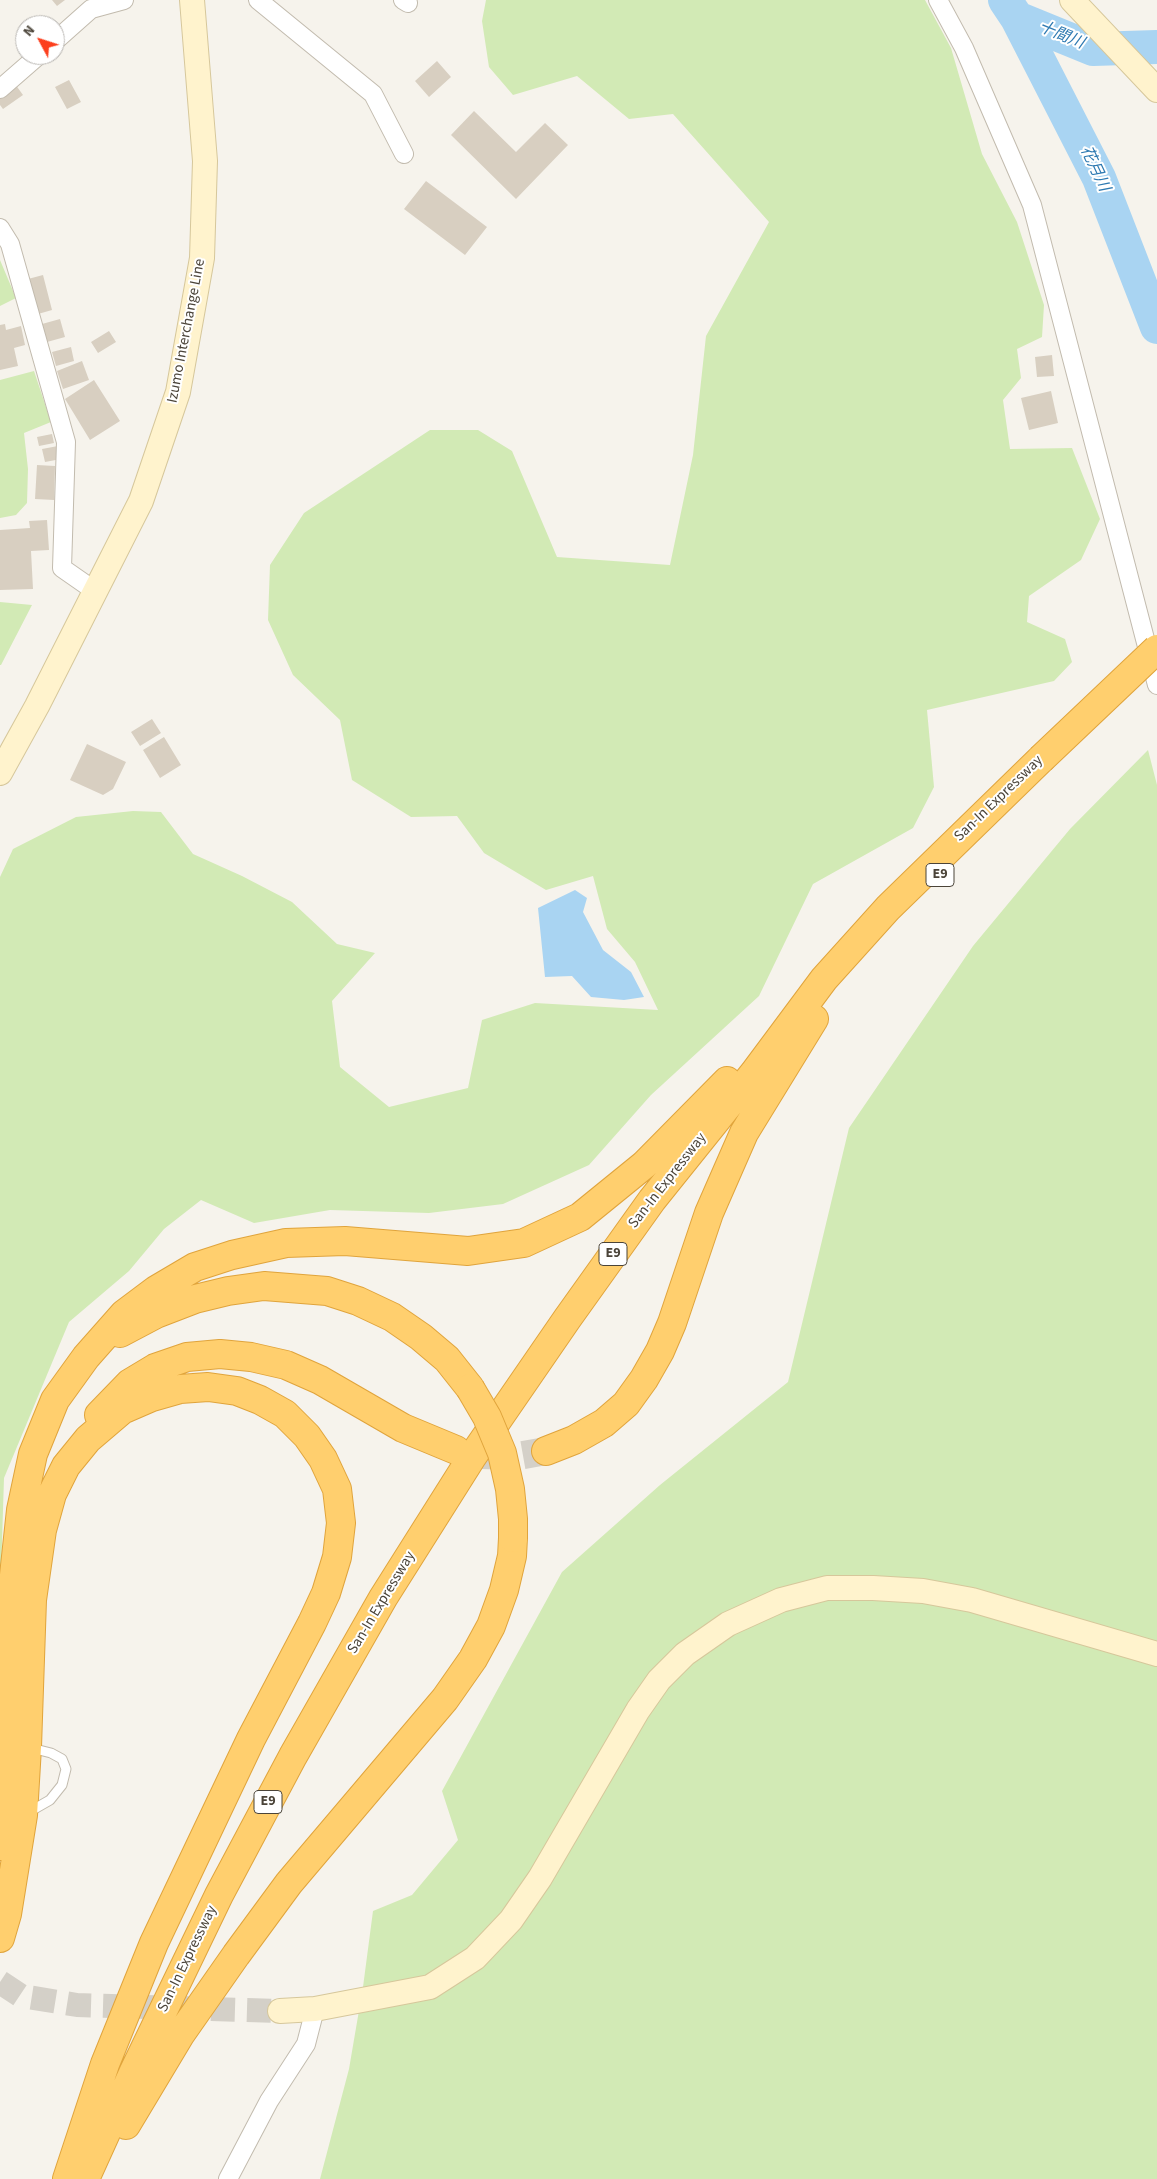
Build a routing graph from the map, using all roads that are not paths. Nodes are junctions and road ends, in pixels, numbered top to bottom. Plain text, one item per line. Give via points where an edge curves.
1 (124, 0) edge
2 (192, 0) edge
3 (258, 0) edge
4 (938, 0) edge
5 (1072, 0) edge
6 (65, 32) edge
7 (28, 65) edge
8 (0, 89) edge
9 (1157, 90) edge
10 (404, 154) dead end
11 (0, 228) edge
12 (95, 591) junction
13 (1157, 649) edge
14 (1157, 663) edge
15 (1157, 685) edge
16 (1045, 762) junction
17 (0, 772) edge
18 (829, 984) junction
19 (86, 1357) junction
20 (456, 1450) tunnel mouth
21 (546, 1451) tunnel mouth
22 (66, 1466) junction
23 (1157, 1654) edge
24 (18, 1747) junction
25 (23, 1815) junction
26 (0, 1846) edge
27 (0, 1938) edge
28 (315, 2009) junction
29 (280, 2011) tunnel mouth
30 (67, 2179) edge
31 (85, 2179) edge
32 (94, 2179) edge
33 (228, 2179) edge

1 - 6 street via 91,9
2 - 12 street, Izumo Interchange Line via 205,161 202,258 178,392 141,501
3 - 10 street via 373,94
4 - 15 street via 964,48 1032,205
5 - 9 street
7 - 8 street
11 - 12 street via 10,244 66,442 62,568
12 - 17 street, Izumo Interchange Line
13 - 16 highway, San-In Expressway / E9, bridge
14 - 16 highway, San-In Expressway / E9
16 - 18 highway, San-In Expressway / E9 via 894,902
18 - 19 highway via 644,1165 580,1216 524,1243 468,1251 345,1241 286,1243 232,1255 196,1267 156,1290 124,1314
18 - 21 highway via 744,1133 708,1213 669,1330 644,1379 626,1404 604,1423
18 - 31 highway, San-In Expressway / E9 via 652,1200 482,1441 383,1598 288,1764 219,1896
19 - 24 highway via 55,1400 33,1454 21,1510 12,1594
19 - 32 highway, bridge via 122,1331 156,1314 228,1290 295,1287 327,1291 358,1301 392,1317 421,1337 447,1359 470,1388 502,1453 513,1519 512,1556 504,1590 492,1626 473,1659 445,1698 289,1883 236,1954 180,2035
20 - 22 highway via 402,1428 320,1380 286,1365 220,1354 187,1358 155,1368 130,1383 88,1429
22 - 24 highway via 52,1494 42,1530
22 - 30 highway via 88,1438 122,1410 180,1389 237,1391 285,1414 307,1436 323,1459 336,1489 341,1523 337,1557 326,1593 238,1765 154,1943 105,2064
23 - 28 street via 972,1600 923,1590 828,1588 781,1600 728,1624 684,1654 659,1680 638,1710 540,1878 511,1920 475,1958 430,1987
24 - 25 highway
24 - 25 lane via 38,1748 57,1756 62,1759 66,1770 62,1785 50,1800
24 - 26 highway
25 - 27 highway
28 - 29 street
28 - 33 street via 306,2044 269,2101

